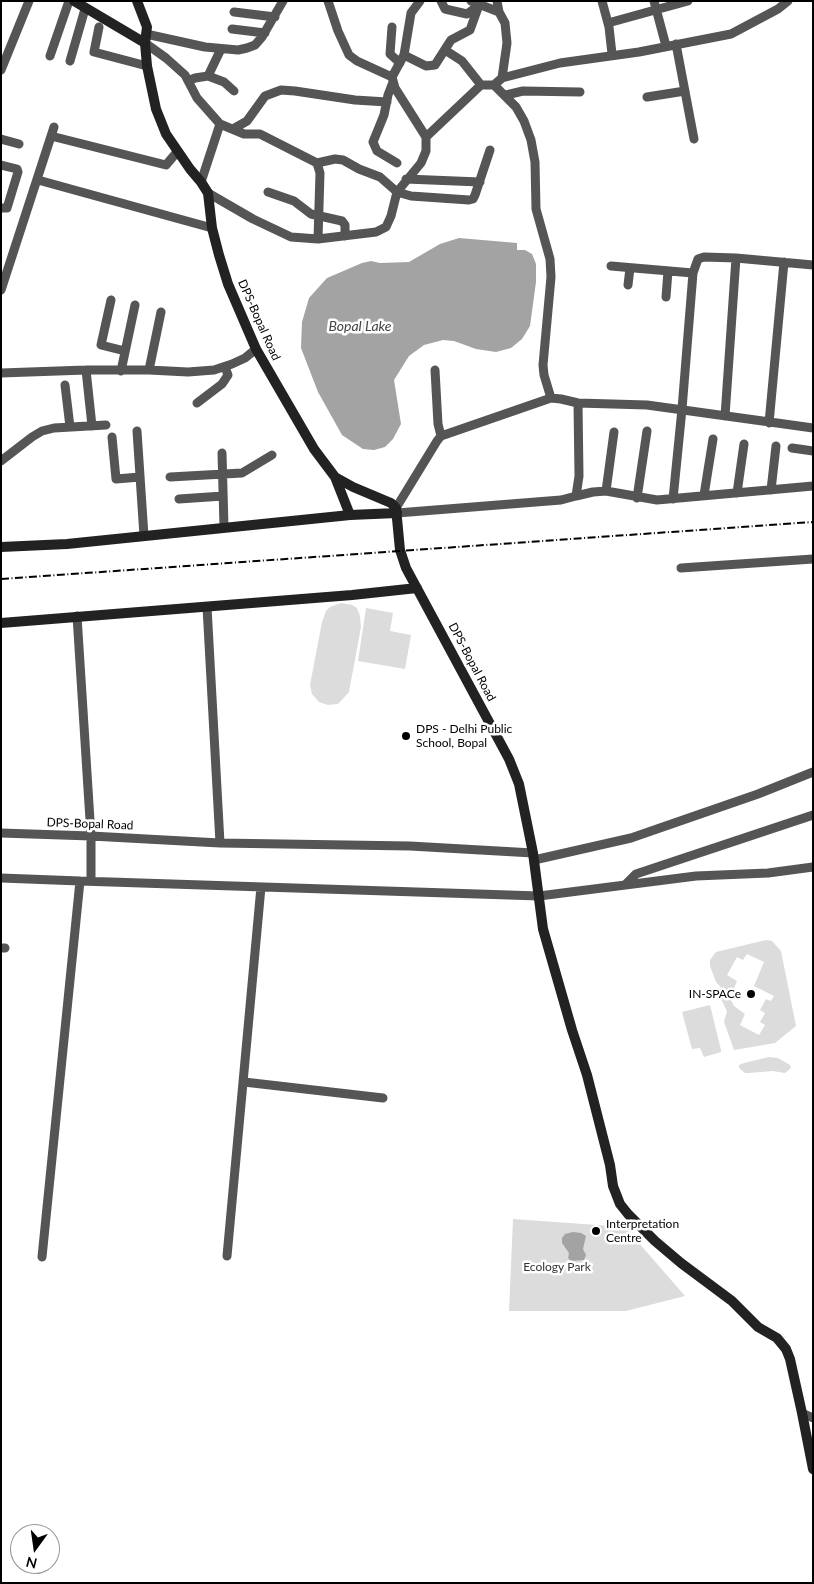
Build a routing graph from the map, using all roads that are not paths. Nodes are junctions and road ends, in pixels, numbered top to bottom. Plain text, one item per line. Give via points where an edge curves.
1 (29, 1) edge
2 (69, 1) edge
3 (74, 1) edge
4 (137, 1) edge
5 (328, 1) edge
6 (420, 1) edge
7 (441, 1) edge
8 (497, 1) edge
9 (602, 1) edge
10 (688, 1) edge
11 (788, 1) edge
12 (280, 2) edge
13 (475, 3) edge
14 (655, 6) edge
15 (85, 9) junction
16 (234, 12) dead end
17 (499, 12) junction
18 (275, 17) junction
19 (608, 23) junction
20 (99, 26) dead end
21 (392, 27) dead end
22 (232, 29) dead end
23 (265, 33) junction
24 (146, 39) junction
25 (676, 44) junction
26 (666, 46) junction
27 (221, 49) junction
28 (445, 50) junction
29 (612, 54) junction
30 (50, 56) dead end
31 (402, 59) junction
32 (70, 61) dead end
33 (147, 66) junction
34 (1, 70) edge
35 (208, 76) junction
36 (502, 78) junction
37 (393, 80) junction
38 (188, 81) junction
39 (481, 84) junction
40 (494, 85) junction
41 (685, 91) junction
42 (234, 92) dead end
43 (580, 92) dead end
44 (506, 95) junction
45 (647, 97) dead end
46 (387, 102) junction
47 (220, 124) junction
48 (232, 130) junction
49 (426, 137) junction
50 (1, 139) edge
51 (694, 139) dead end
52 (20, 144) dead end
53 (490, 150) dead end
54 (178, 152) junction
55 (317, 163) junction
56 (396, 163) dead end
57 (1, 165) edge
58 (406, 179) junction
59 (38, 180) junction
60 (202, 182) junction
61 (480, 182) junction
62 (268, 192) dead end
63 (397, 192) junction
64 (208, 193) junction
65 (1, 208) edge
66 (319, 217) junction
67 (212, 228) junction
68 (345, 236) junction
69 (318, 239) junction
70 (736, 258) junction
71 (784, 262) junction
72 (813, 265) edge
73 (611, 266) dead end
74 (630, 268) junction
75 (668, 271) junction
76 (693, 273) junction
77 (628, 285) dead end
78 (1, 290) edge
79 (666, 297) dead end
80 (111, 300) dead end
81 (135, 305) dead end
82 (161, 312) dead end
83 (256, 349) junction
84 (125, 351) junction
85 (225, 366) junction
86 (86, 370) junction
87 (121, 370) junction
88 (149, 370) junction
89 (435, 370) dead end
90 (1, 373) edge
91 (65, 384) dead end
92 (551, 398) junction
93 (197, 402) dead end
94 (578, 403) junction
95 (682, 409) junction
96 (726, 416) junction
97 (769, 423) junction
98 (106, 425) dead end
99 (92, 426) junction
100 (70, 428) junction
101 (813, 428) edge
102 (137, 431) dead end
103 (647, 431) dead end
104 (614, 432) dead end
105 (441, 436) junction
106 (112, 437) dead end
107 (713, 439) dead end
108 (744, 444) dead end
109 (776, 446) dead end
110 (792, 448) dead end
111 (813, 451) edge
112 (222, 453) dead end
113 (272, 455) dead end
114 (1, 461) edge
115 (222, 475) junction
116 (140, 477) junction
117 (170, 477) dead end
118 (334, 477) junction
119 (813, 486) edge
120 (771, 490) junction
121 (606, 491) junction
122 (737, 492) junction
123 (704, 495) junction
124 (223, 496) junction
125 (576, 496) junction
126 (637, 498) junction
127 (673, 498) junction
128 (179, 499) dead end
129 (396, 510) junction
130 (350, 514) junction
131 (224, 527) junction
132 (144, 536) junction
133 (1, 547) edge
134 (813, 560) edge
135 (681, 568) dead end
136 (417, 588) junction
137 (208, 607) junction
138 (77, 616) junction
139 (1, 622) edge
140 (813, 772) edge
141 (813, 815) edge
142 (1, 833) edge
143 (91, 836) junction
144 (220, 843) junction
145 (534, 861) junction
146 (813, 867) edge
147 (1, 878) edge
148 (80, 881) junction
149 (91, 881) junction
150 (625, 885) junction
151 (261, 887) junction
152 (539, 896) junction
153 (244, 1082) junction
154 (383, 1098) dead end
155 (227, 1256) dead end
156 (42, 1257) dead end
157 (802, 1413) junction
158 (813, 1418) edge
159 (813, 1469) edge

1 - 34 street
2 - 30 street
3 - 15 street
4 - 24 street via 144,18
5 - 37 street via 349,55
6 - 31 street via 411,13
7 - 13 street via 445,9 467,14
8 - 17 street
9 - 19 street
10 - 14 street
11 - 25 street via 731,34
12 - 18 street
13 - 17 street
13 - 28 street via 470,30 451,40
14 - 19 street
14 - 26 street
15 - 24 street
15 - 32 street
16 - 18 street
17 - 36 street via 505,23 507,43
18 - 23 street
19 - 29 street
20 - 33 street via 94,52
21 - 31 street via 390,54
22 - 23 street
23 - 27 street via 248,48
24 - 27 street
24 - 33 street
24 - 38 street
25 - 26 street
25 - 41 street
26 - 29 street
27 - 35 street
28 - 31 street via 436,65 426,66
28 - 39 street via 462,61
29 - 36 street
31 - 37 street
33 - 54 street via 156,109
35 - 38 street
35 - 42 street via 224,82
36 - 40 street
37 - 46 street
37 - 49 street
38 - 47 street
39 - 40 street
39 - 49 street
40 - 44 street
41 - 45 street
41 - 51 street
43 - 44 street via 523,91
44 - 92 street via 516,106 531,140 536,209 550,260 543,365
46 - 48 street via 281,90 265,96 247,121
46 - 56 street via 373,142 377,151
47 - 48 street
47 - 60 street
48 - 55 street via 260,134
49 - 58 street via 426,151 421,163
50 - 52 street
53 - 61 street
54 - 59 street via 166,165 53,132
54 - 60 street
55 - 63 street via 343,160 380,177
55 - 66 street via 320,173
57 - 65 street via 18,172 7,208
58 - 61 street
58 - 63 street
59 - 67 street
59 - 78 street
60 - 64 street
61 - 63 street via 473,199 469,200 418,197
62 - 66 street via 294,201
63 - 68 street via 386,226 376,232
64 - 67 street, DPS-Bopal Road
64 - 69 street via 253,220 291,237
66 - 68 street via 342,221
66 - 69 street
67 - 83 street, DPS-Bopal Road via 228,284
68 - 69 street
70 - 71 street
70 - 76 street via 698,259
70 - 96 street
71 - 72 street
71 - 97 street
73 - 74 street
74 - 75 street
74 - 77 street
75 - 76 street
75 - 79 street
76 - 95 street
80 - 84 street via 101,345
81 - 84 street
82 - 88 street
83 - 85 street via 245,358
83 - 118 street, DPS-Bopal Road via 314,449
84 - 87 street
85 - 88 street via 188,372
85 - 93 street via 228,375 222,384
86 - 87 street
86 - 90 street
86 - 99 street
87 - 88 street
89 - 105 street
91 - 100 street
92 - 94 street
92 - 105 street
94 - 95 street
94 - 125 street via 579,476
95 - 96 street
95 - 127 street
96 - 97 street
97 - 101 street
98 - 99 street
99 - 100 street
100 - 114 street via 42,431
102 - 116 street
103 - 126 street
104 - 121 street
105 - 129 street
106 - 116 street via 116,479
107 - 123 street
108 - 122 street
109 - 120 street
110 - 111 street
112 - 115 street
113 - 115 street via 242,473
115 - 117 street
115 - 124 street
116 - 132 street
118 - 129 street, DPS-Bopal Road via 391,503
118 - 130 street
119 - 120 street
120 - 122 street
121 - 125 street
121 - 126 street
122 - 123 street
123 - 127 street
124 - 128 street
124 - 131 street
125 - 129 street via 561,500
126 - 127 street
129 - 130 street
129 - 136 street, DPS-Bopal Road via 400,550
130 - 131 street
131 - 132 street
132 - 133 street
134 - 135 street
136 - 137 street
136 - 145 street, DPS-Bopal Road via 509,759 519,784
137 - 138 street
137 - 144 street
138 - 139 street
138 - 143 street
140 - 145 street via 631,838
141 - 150 street via 636,874
142 - 143 street, DPS-Bopal Road
143 - 144 street, DPS-Bopal Road
143 - 149 street
144 - 145 street, DPS-Bopal Road via 410,846
145 - 152 street
146 - 150 street
147 - 148 street
148 - 149 street
148 - 156 street
149 - 151 street
150 - 152 street
151 - 152 street
151 - 153 street
152 - 157 street via 543,928 587,1075 620,1204 674,1258 732,1302 758,1327 777,1338 790,1359
153 - 154 street
153 - 155 street
157 - 158 street
157 - 159 street

